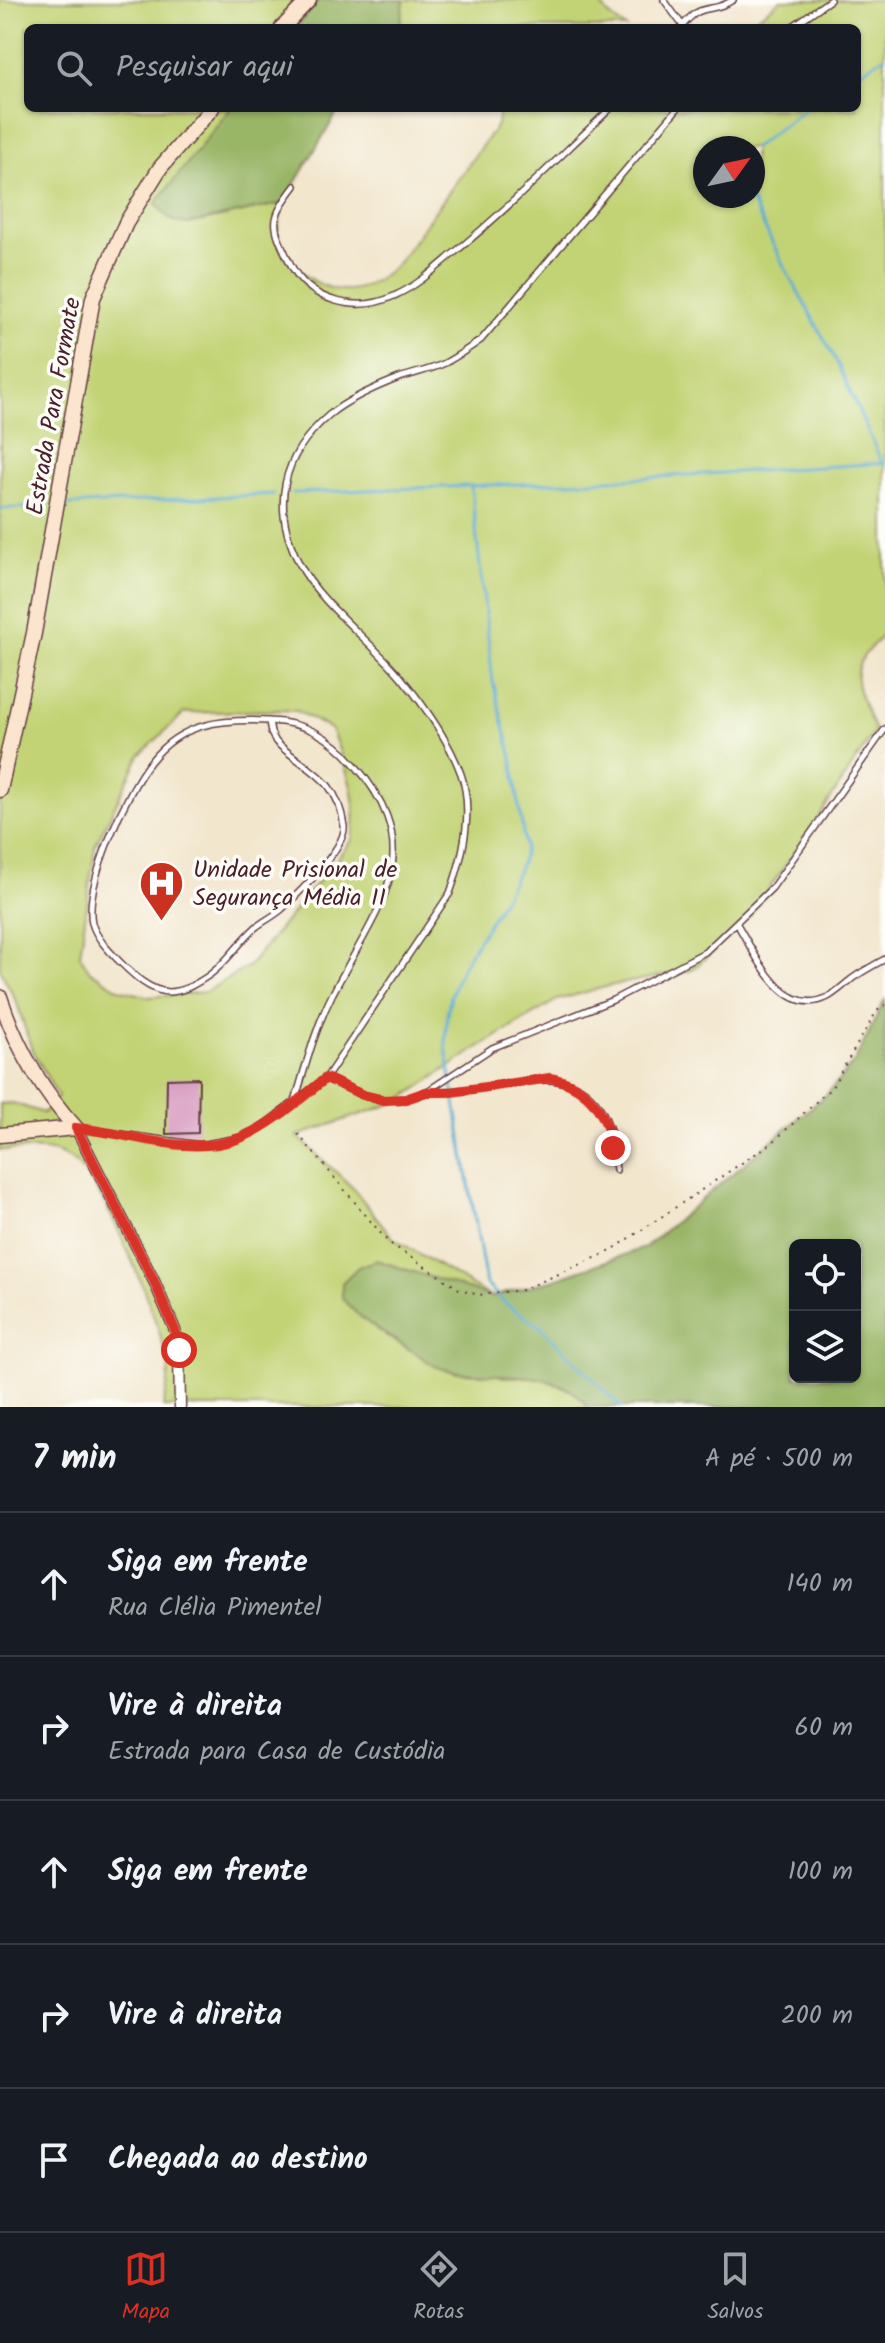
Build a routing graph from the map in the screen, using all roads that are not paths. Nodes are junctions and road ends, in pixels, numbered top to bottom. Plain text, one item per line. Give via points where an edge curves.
1 (309, 0) edge
2 (664, 0) edge
3 (733, 0) edge
4 (830, 0) edge
5 (286, 24) edge
6 (680, 24) edge
7 (684, 24) edge
8 (796, 24) edge
9 (209, 112) edge
10 (607, 112) edge
11 (675, 112) edge
12 (295, 186) dead end
13 (269, 721) junction
14 (885, 729) edge
15 (0, 790) edge
16 (737, 924) junction
17 (885, 959) edge
18 (0, 997) edge
19 (326, 1078) junction
20 (426, 1092) junction
21 (295, 1103) junction
22 (76, 1128) junction
23 (0, 1135) edge
24 (616, 1170) dead end
25 (180, 1407) edge

1 - 5 street
2 - 6 lane
3 - 7 lane via 703,8
4 - 8 lane
9 - 15 street, Estrada Para Formate via 160,168 132,212 93,298 34,633
10 - 12 lane via 418,283 374,302 333,301 312,292 295,275 276,231 277,210
11 - 19 lane via 481,340 443,364 398,379 330,414 289,465 284,506 299,563 400,676 446,740 462,777 466,814 462,861 450,893
13 - 13 lane via 199,725 178,734 132,788 90,908 93,926 112,954 155,989 178,991 211,974 296,895 341,842 345,827 330,788 276,742
13 - 21 lane via 299,724 336,743 363,774 393,835 390,883 313,1039
14 - 16 lane via 772,888
16 - 17 lane via 771,979 802,1001 828,997
16 - 20 lane via 705,952 613,1000 492,1048
18 - 22 street via 17,1043
19 - 20 lane via 384,1100
19 - 21 lane
20 - 24 lane via 550,1078 564,1081 599,1107 609,1127
21 - 22 lane via 260,1128 216,1144
22 - 23 street
22 - 25 street via 175,1330

